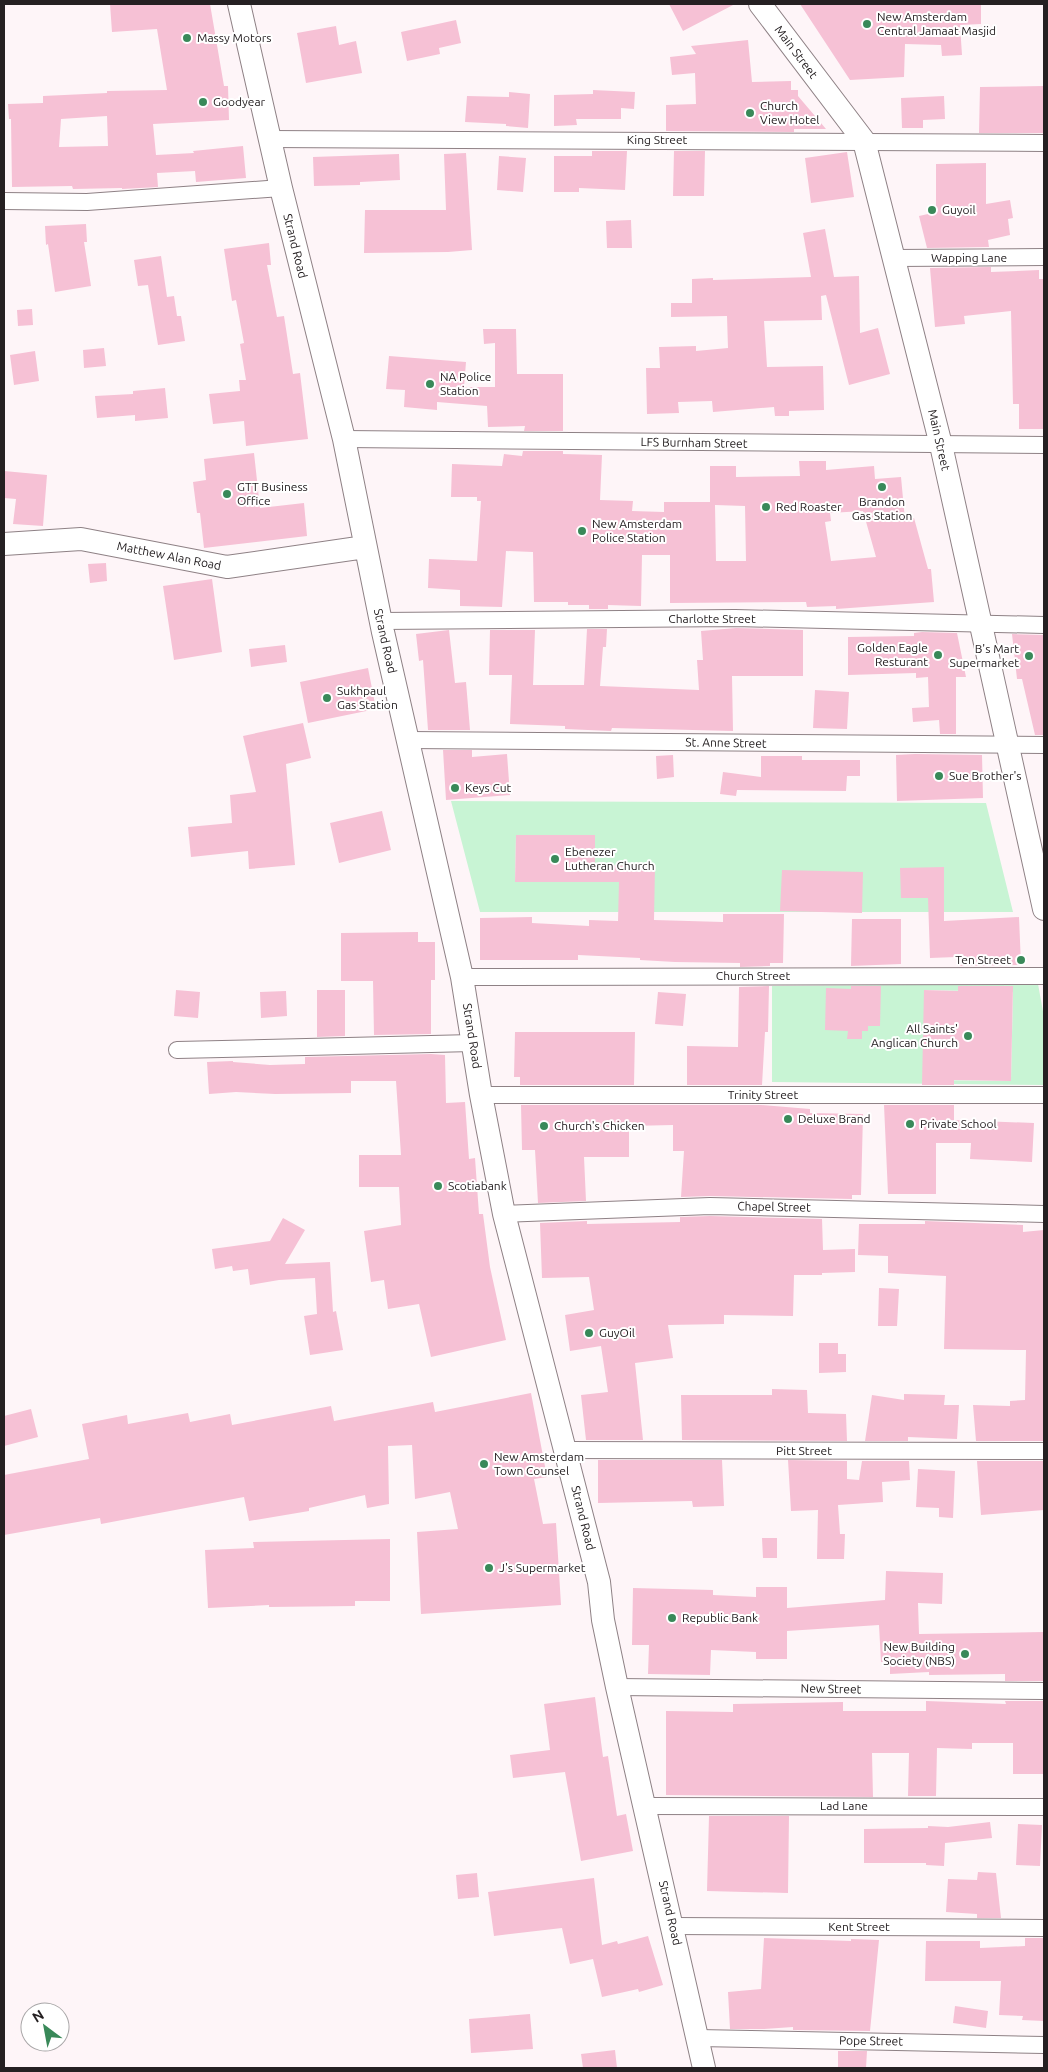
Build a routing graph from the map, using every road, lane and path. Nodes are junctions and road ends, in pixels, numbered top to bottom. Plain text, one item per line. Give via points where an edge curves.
1 (239, 4) edge
2 (760, 4) edge
3 (270, 139) junction
4 (864, 141) junction
5 (1044, 143) edge
6 (281, 188) junction
7 (4, 201) edge
8 (1044, 257) edge
9 (894, 258) junction
10 (344, 439) junction
11 (941, 445) junction
12 (1044, 445) edge
13 (4, 544) edge
14 (364, 546) junction
15 (380, 621) junction
16 (980, 624) junction
17 (1044, 625) edge
18 (408, 740) junction
19 (1008, 745) junction
20 (1044, 745) edge
21 (1039, 864) edge
22 (1044, 909) edge
23 (462, 976) junction
24 (1044, 976) edge
25 (473, 1043) junction
26 (176, 1050) dead end
27 (481, 1095) junction
28 (1044, 1095) edge
29 (504, 1214) junction
30 (1044, 1214) edge
31 (565, 1450) junction
32 (1044, 1452) edge
33 (617, 1686) junction
34 (1044, 1691) edge
35 (644, 1806) junction
36 (1044, 1807) edge
37 (673, 1926) junction
38 (1044, 1928) edge
39 (698, 2038) junction
40 (1044, 2045) edge
41 (704, 2068) edge

1 - 3 street, Strand Road
2 - 4 street, Main Street
3 - 4 street, King Street
3 - 6 street, Strand Road
4 - 5 street, King Street
4 - 9 street, Main Street
6 - 7 street via 87,202
6 - 10 street, Strand Road
8 - 9 street, Wapping Lane
9 - 11 street, Main Street
10 - 11 street, LFS Burnham Street
10 - 14 street, Strand Road
11 - 12 street, LFS Burnham Street
11 - 16 street, Main Street
13 - 14 street, Matthew Alan Road via 81,539 226,567
14 - 15 street, Strand Road
15 - 16 street, Charlotte Street via 734,618
15 - 18 street, Strand Road
16 - 17 street, Charlotte Street
16 - 19 street, Main Street
18 - 19 street, St. Anne Street
18 - 23 street, Strand Road
19 - 20 street, St. Anne Street
19 - 21 street, Main Street
21 - 22 street, Main Street
23 - 24 street, Church Street
23 - 25 street, Strand Road
25 - 26 street
25 - 27 street, Strand Road
27 - 28 street, Trinity Street
27 - 29 street, Strand Road
29 - 30 street, Chapel Street via 720,1206
29 - 31 street, Strand Road
31 - 32 street, Pitt Street
31 - 33 street, Strand Road via 599,1582
33 - 34 street, New Street
33 - 35 street, Strand Road
35 - 36 street, Lad Lane
35 - 37 street, Strand Road
37 - 38 street, Kent Street
37 - 39 street, Strand Road
39 - 40 street, Pope Street
39 - 41 street, Strand Road

